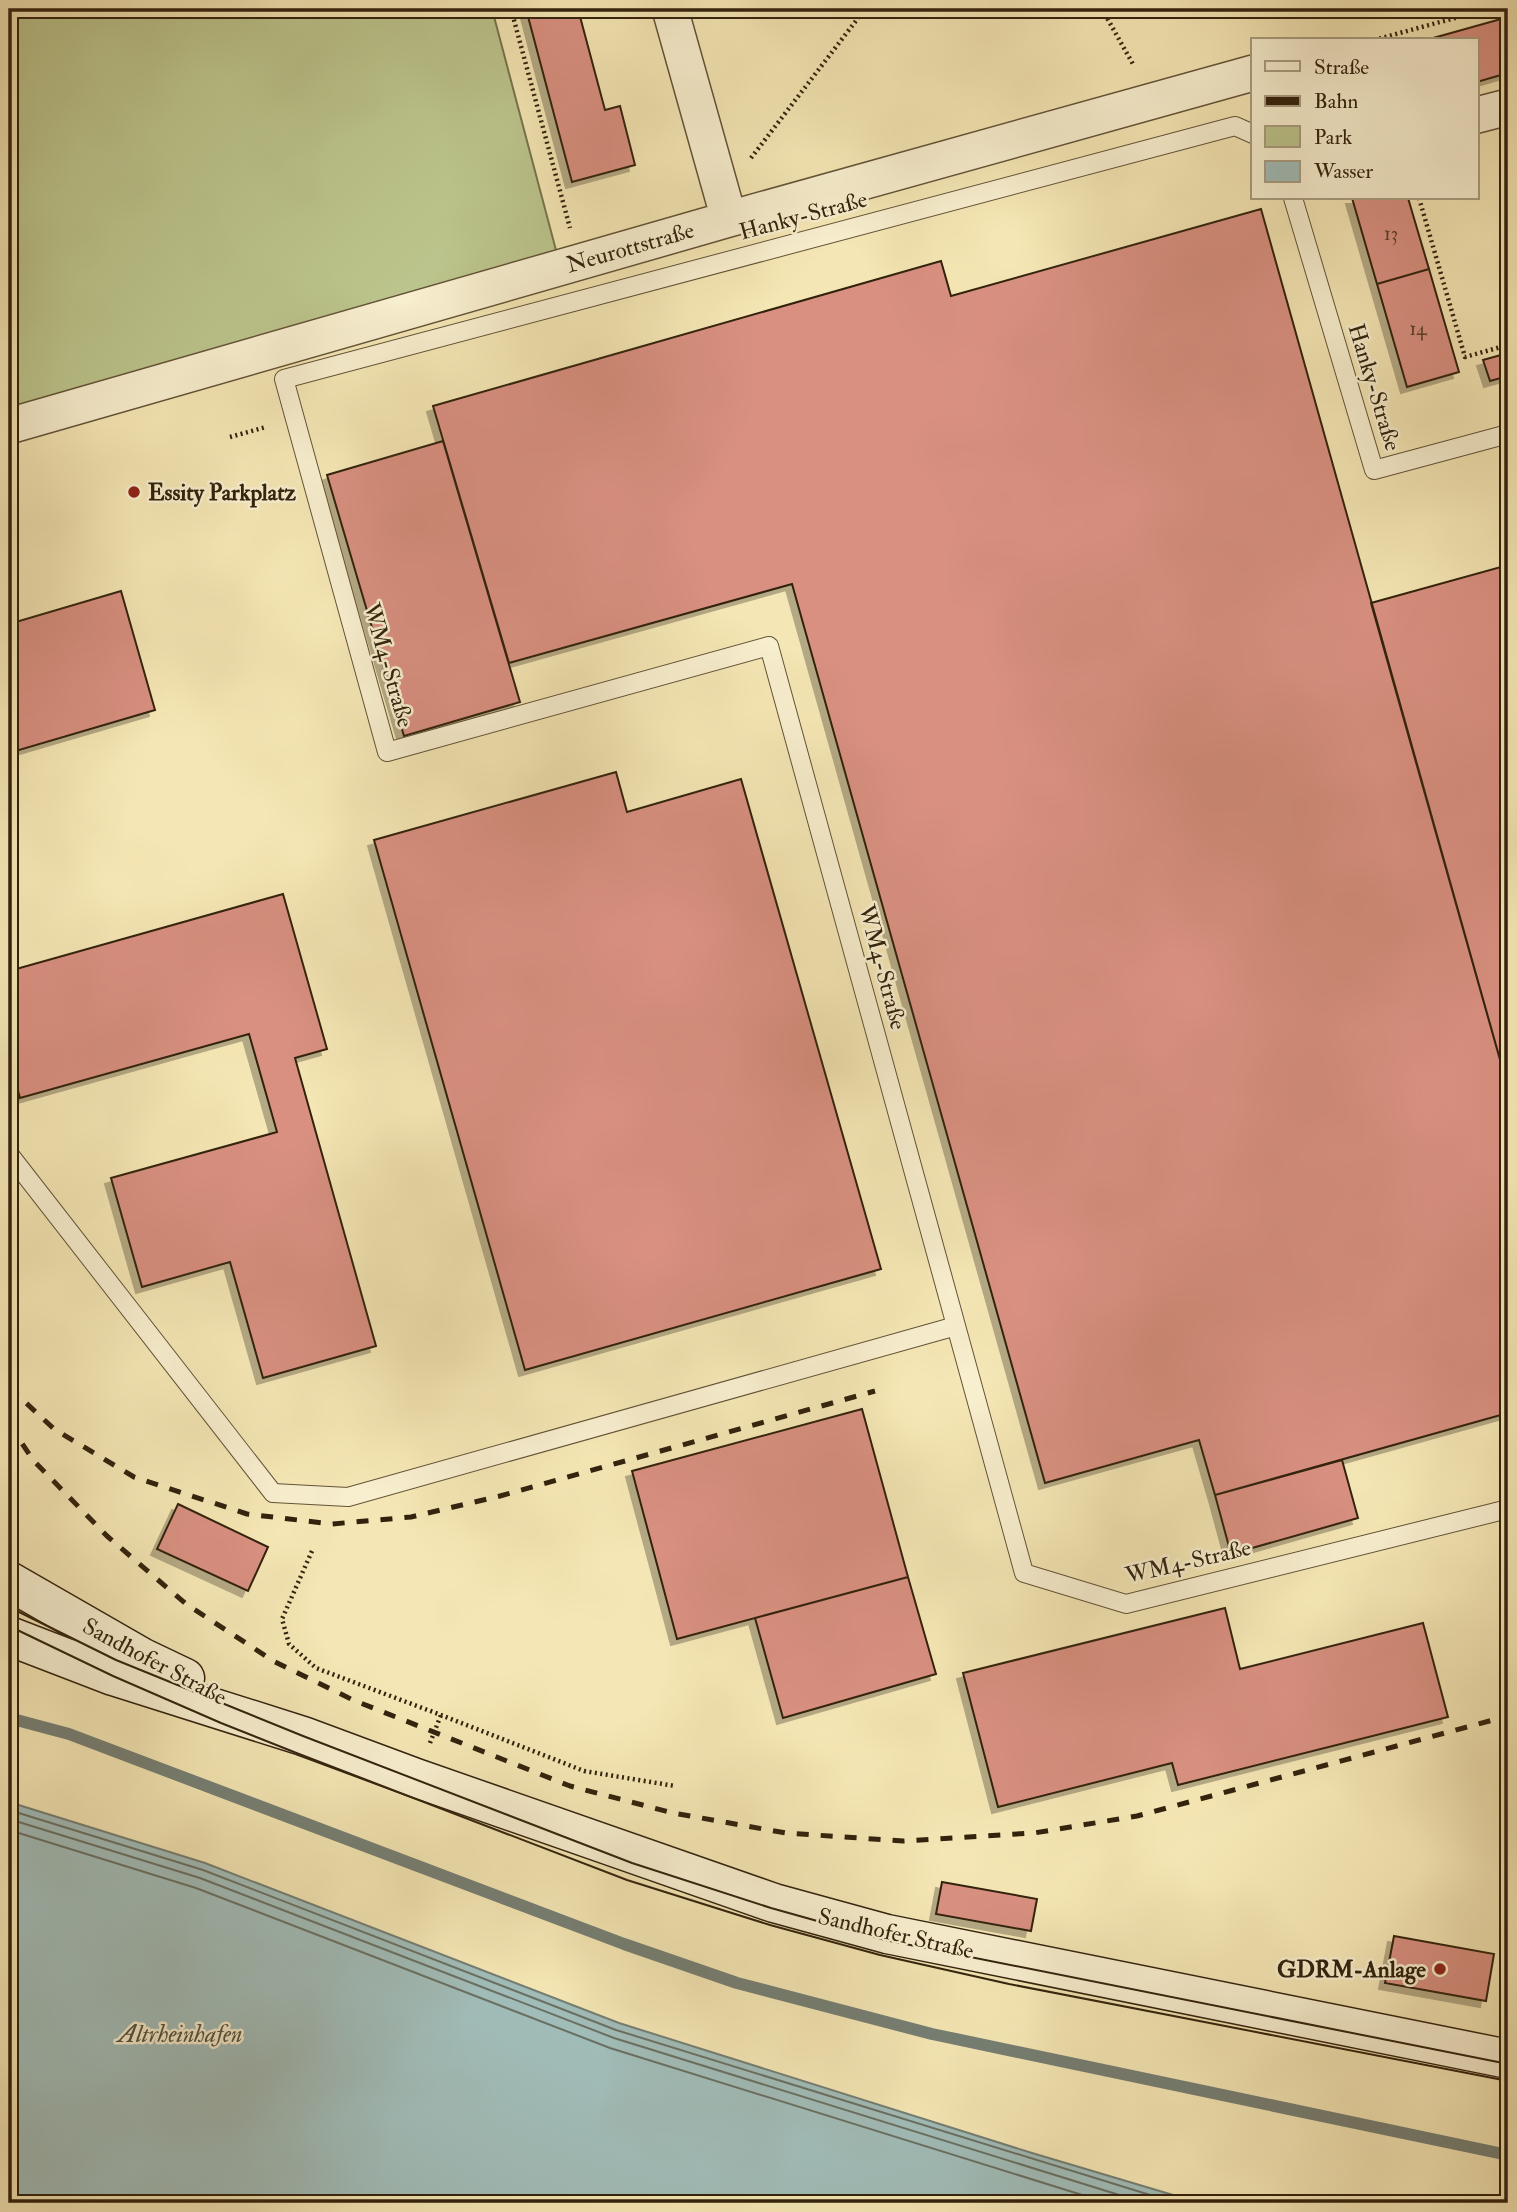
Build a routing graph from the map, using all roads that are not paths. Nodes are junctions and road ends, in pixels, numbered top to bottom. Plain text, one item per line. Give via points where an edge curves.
1 (670, 9) edge
2 (1251, 74) edge
3 (1508, 107) edge
4 (1478, 115) edge
5 (1251, 133) edge
6 (1294, 200) edge
7 (726, 207) junction
8 (284, 379) joint
9 (9, 426) edge
10 (1508, 435) edge
11 (9, 1154) edge
12 (956, 1326) junction
13 (1508, 1509) edge
14 (9, 1581) edge
15 (9, 1636) edge
16 (303, 1736) junction
17 (1508, 2059) edge

1 - 7 street
2 - 7 street, Neurottstraße
3 - 4 street
5 - 8 lane, Hanky-Straße via 1235,126
6 - 10 lane, Hanky-Straße via 1374,470
7 - 9 street, Neurottstraße
8 - 12 lane, WM4-Straße via 387,752 769,646
11 - 12 lane via 273,1493 348,1497
12 - 13 lane, WM4-Straße via 1024,1573 1126,1604
14 - 16 street, Sandhofer Straße via 143,1658
15 - 16 street, Sandhofer Straße via 113,1676
16 - 17 street, Sandhofer Straße via 774,1903 887,1934

